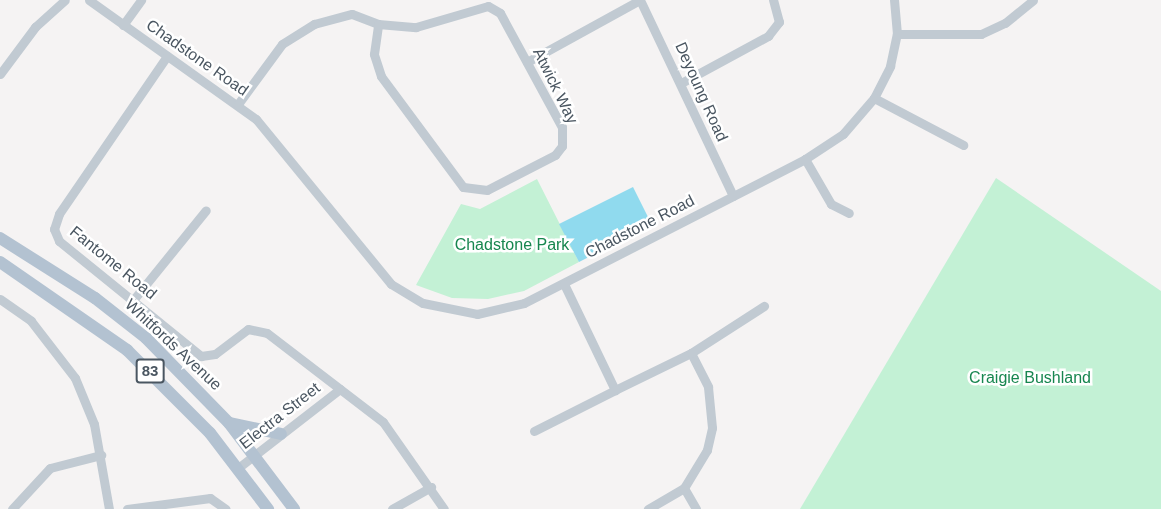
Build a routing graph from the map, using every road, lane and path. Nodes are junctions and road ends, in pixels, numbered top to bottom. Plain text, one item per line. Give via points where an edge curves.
1 (65, 0) edge
2 (89, 0) edge
3 (141, 0) edge
4 (640, 0) edge
5 (773, 0) edge
6 (894, 0) edge
7 (1033, 0) edge
8 (378, 24) junction
9 (123, 25) junction
10 (897, 34) junction
11 (167, 56) junction
12 (527, 62) junction
13 (0, 74) edge
14 (683, 82) junction
15 (874, 98) junction
16 (238, 104) junction
17 (963, 146) dead end
18 (805, 159) junction
19 (733, 196) junction
20 (206, 210) dead end
21 (849, 213) dead end
22 (0, 238) edge
23 (0, 261) edge
24 (564, 284) junction
25 (0, 299) edge
26 (134, 299) junction
27 (764, 306) dead end
28 (691, 353) junction
29 (340, 389) junction
30 (615, 390) junction
31 (229, 423) junction
32 (534, 431) dead end
33 (281, 434) junction
34 (256, 454) junction
35 (101, 455) junction
36 (238, 468) junction
37 (431, 487) junction
38 (684, 488) junction
39 (12, 509) edge
40 (109, 509) edge
41 (127, 509) edge
42 (226, 509) edge
43 (268, 509) edge
44 (294, 509) edge
45 (392, 509) edge
46 (444, 509) edge
47 (648, 509) edge
48 (696, 509) edge

1 - 13 street via 35,27
2 - 9 street, Chadstone Road
3 - 9 street
4 - 12 street
4 - 14 street, Deyoung Road
5 - 14 street via 779,22 768,36
6 - 10 street, Chadstone Road
7 - 10 street via 1005,23 981,34
8 - 12 street, Atwick Way via 416,27 488,6 500,13
8 - 12 street, Atwick Way via 374,54 381,76 471,192 487,190 555,155 562,146 562,127
8 - 16 street, Atwick Way via 352,14 336,15 293,34
9 - 11 street, Chadstone Road
10 - 15 street, Chadstone Road
11 - 16 street, Chadstone Road
11 - 26 street, Fantome Road via 55,222 59,241
14 - 19 street, Deyoung Road
15 - 17 street
15 - 18 street, Chadstone Road via 843,134
16 - 24 street, Chadstone Road via 290,155 377,272 406,295 477,314 524,303
18 - 19 street, Chadstone Road
18 - 21 street via 831,204
19 - 24 street, Chadstone Road
20 - 26 street
22 - 31 main road, Whitfords Avenue / 83 via 87,292 146,338
23 - 36 main road, 83 via 128,350 184,404
24 - 30 street
25 - 35 street via 31,321 66,361 87,400
26 - 29 street, Fantome Road via 201,356 215,354 241,333 256,329
27 - 28 street
28 - 30 street
28 - 38 street via 708,387 712,428 707,450
29 - 33 street, Electra Street
29 - 37 street, Fantome Road via 383,422
30 - 32 street
31 - 33 main road
31 - 34 main road, Whitfords Avenue / 83
33 - 34 street, Electra Street
34 - 36 street, Electra Street
34 - 44 main road, Whitfords Avenue / 83
35 - 39 street via 50,468
35 - 40 street
36 - 43 main road, 83
37 - 45 street
37 - 46 street, Fantome Road
38 - 47 street
38 - 48 street
41 - 42 street via 210,498

